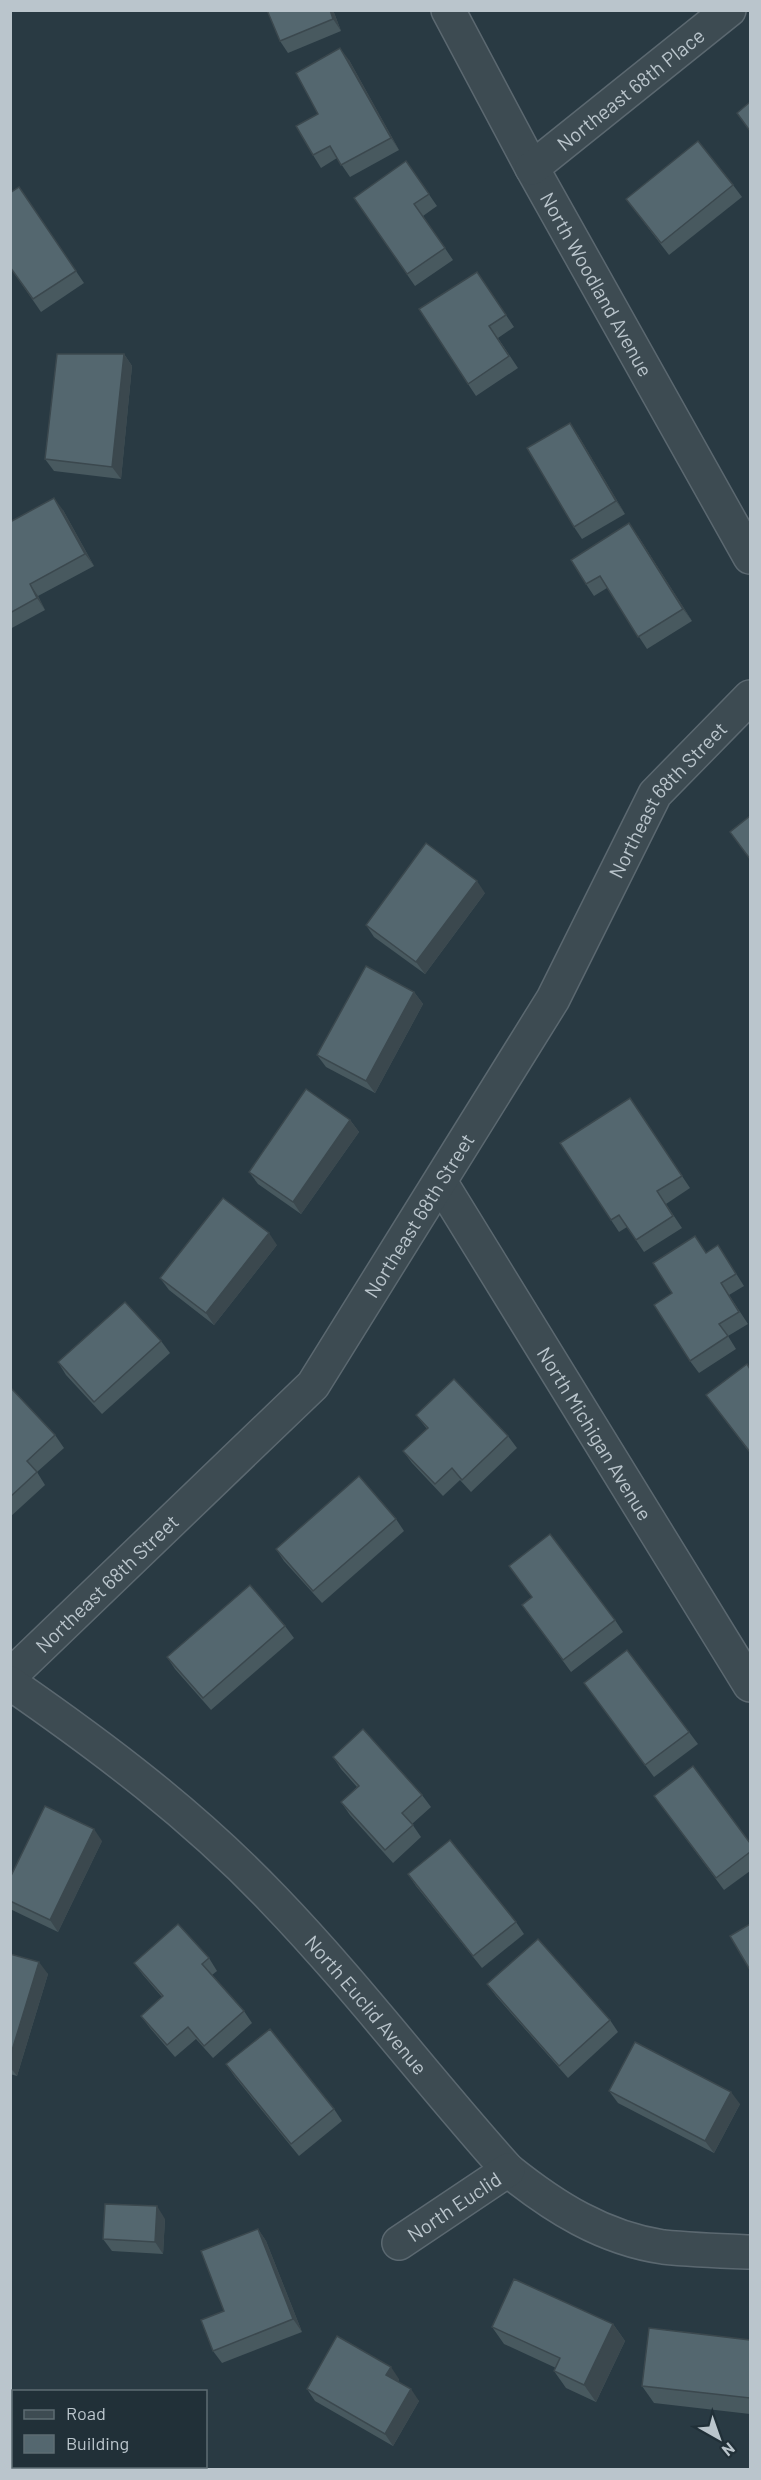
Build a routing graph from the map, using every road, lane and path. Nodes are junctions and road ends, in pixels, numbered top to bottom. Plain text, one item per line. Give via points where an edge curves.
1 (448, 10) edge
2 (729, 10) edge
3 (532, 168) junction
4 (750, 556) edge
5 (750, 697) edge
6 (441, 1183) junction
7 (10, 1677) edge
8 (10, 1683) edge
9 (750, 1685) edge
10 (508, 2170) junction
11 (399, 2242) dead end
12 (750, 2252) edge

1 - 3 street, North Woodland Avenue
2 - 3 street, Northeast 68th Place
3 - 4 street, North Woodland Avenue
5 - 6 street, Northeast 68th Street via 655,794 553,999
6 - 7 street, Northeast 68th Street via 313,1385
6 - 9 street, North Michigan Avenue
8 - 10 street, North Euclid Avenue via 105,1748 174,1805 273,1898
10 - 11 street, North Euclid
10 - 12 street, North Euclid Avenue via 547,2201 590,2225 663,2247

